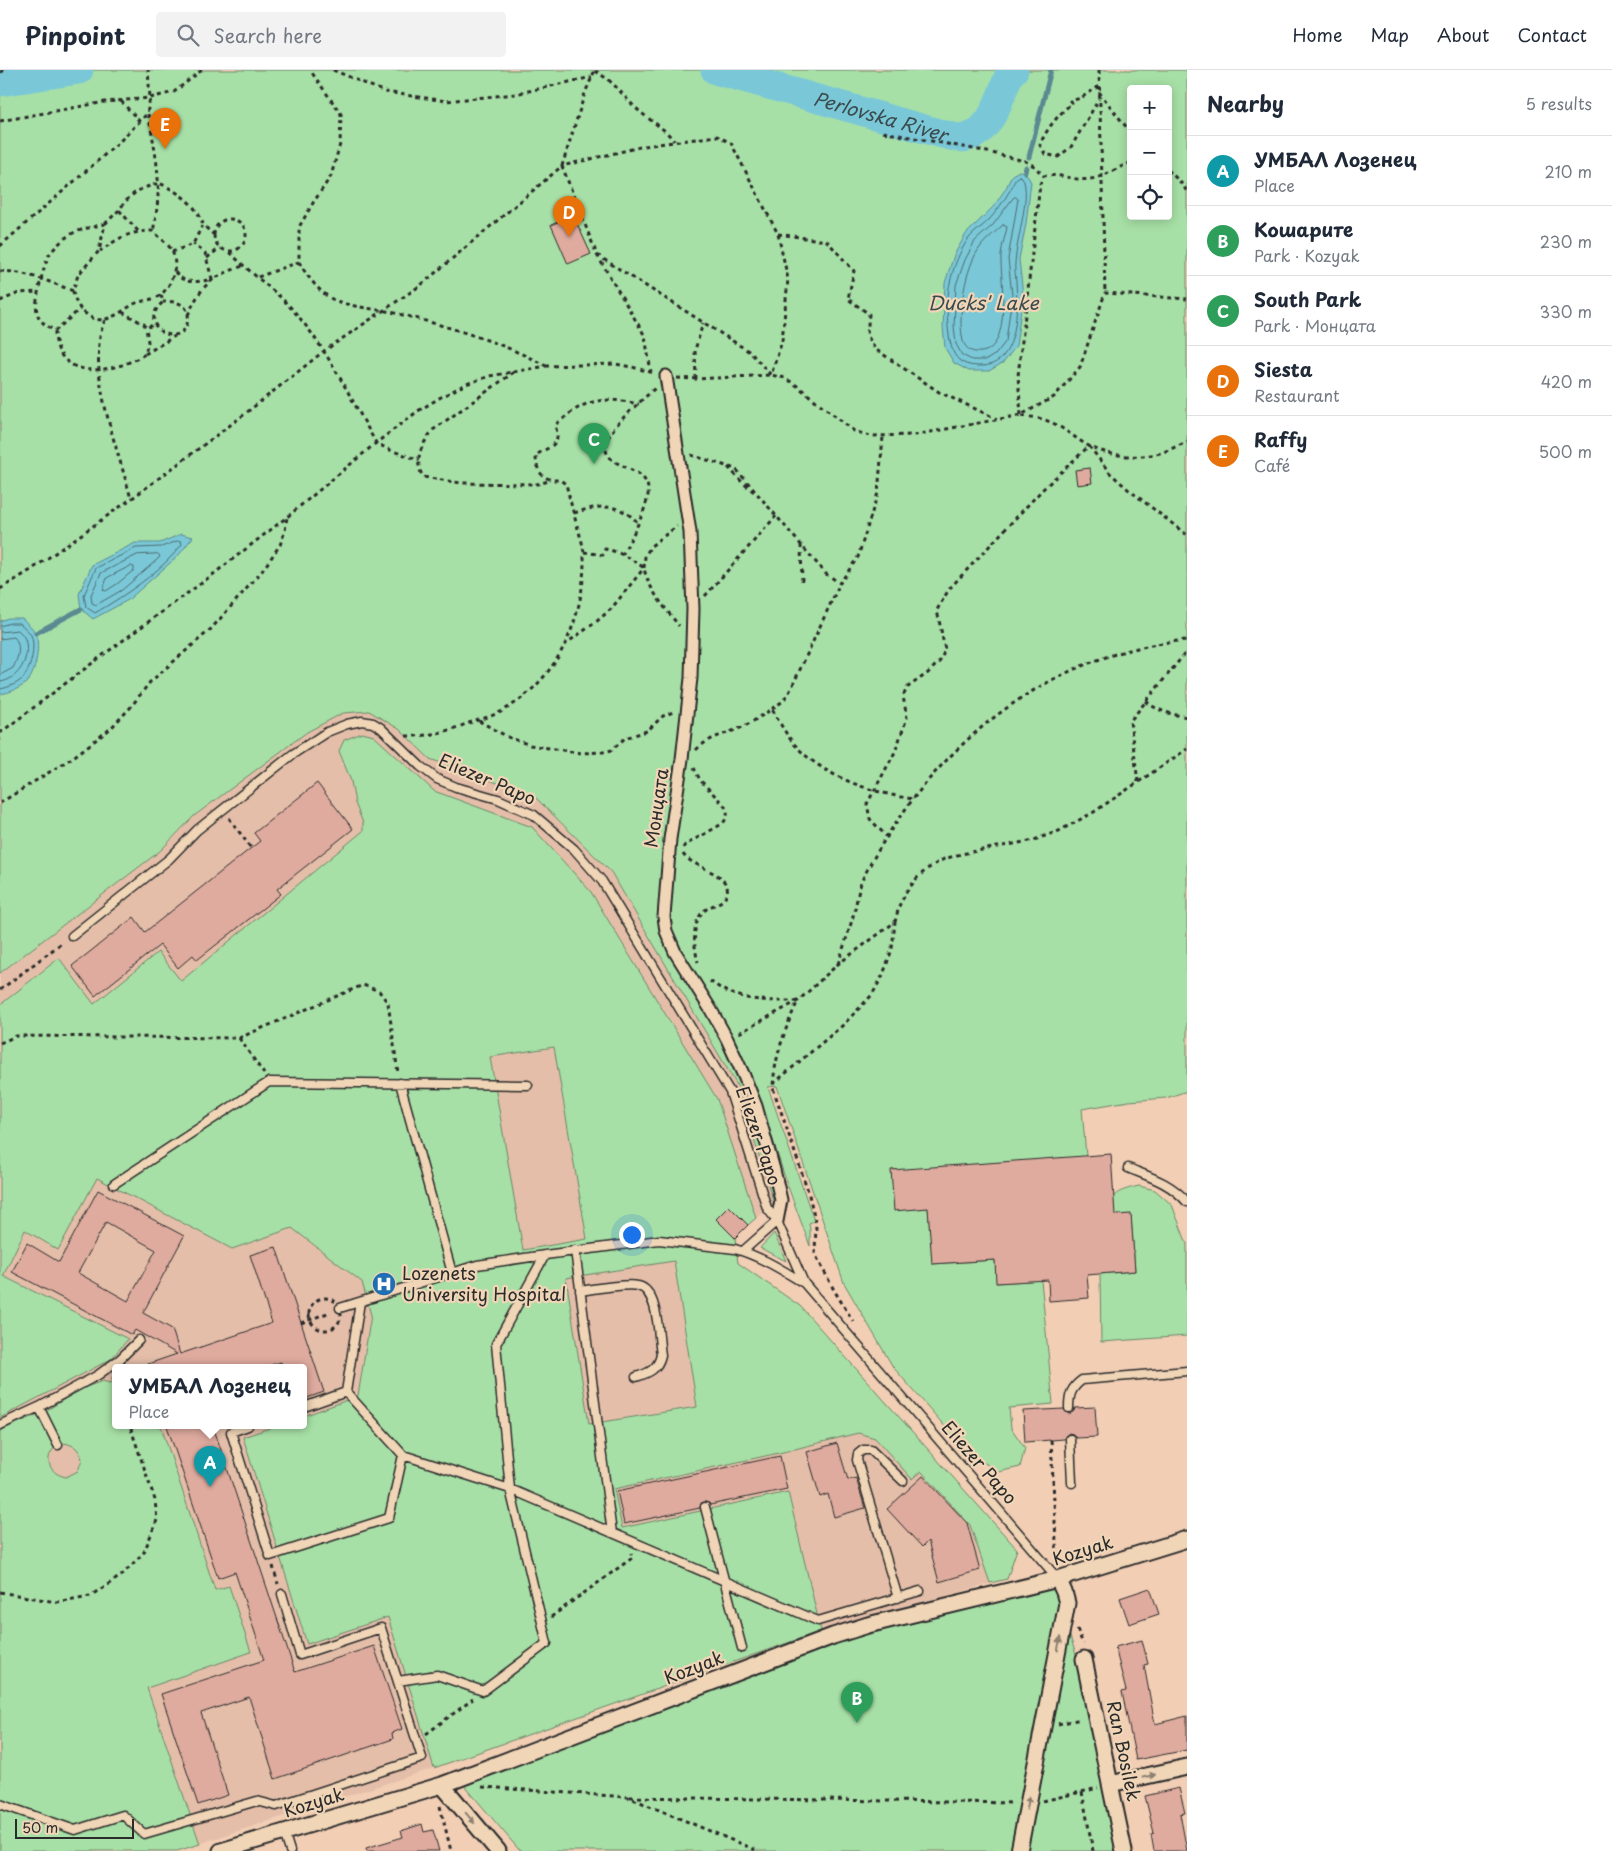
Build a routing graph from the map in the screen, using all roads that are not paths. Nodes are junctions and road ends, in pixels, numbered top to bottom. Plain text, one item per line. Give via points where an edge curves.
1 (666, 376) road end
2 (72, 936) road end
3 (400, 1083) junction
4 (528, 1085) dead end
5 (1128, 1168) dead end
6 (114, 1184) dead end
7 (1187, 1202) edge
8 (776, 1221) junction
9 (575, 1250) junction
10 (743, 1251) junction
11 (545, 1255) junction
12 (452, 1273) junction
13 (804, 1283) junction
14 (580, 1290) junction
15 (360, 1302) junction
16 (340, 1308) dead end
17 (139, 1340) dead end
18 (113, 1364) edge
19 (112, 1365) edge
20 (1187, 1371) edge
21 (636, 1377) dead end
22 (346, 1392) junction
23 (307, 1405) edge
24 (39, 1407) junction
25 (1069, 1408) dead end
26 (0, 1425) edge
27 (239, 1429) edge
28 (1070, 1439) dead end
29 (58, 1445) dead end
30 (403, 1454) junction
31 (902, 1481) dead end
32 (1072, 1483) dead end
33 (510, 1489) junction
34 (706, 1507) dead end
35 (612, 1532) junction
36 (1187, 1539) edge
37 (1058, 1579) junction
38 (724, 1581) junction
39 (920, 1591) dead end
40 (282, 1594) road end
41 (898, 1598) junction
42 (742, 1648) dead end
43 (1084, 1653) road end
44 (398, 1681) junction
45 (1187, 1767) edge
46 (1110, 1784) junction
47 (442, 1785) junction
48 (0, 1804) edge
49 (284, 1832) junction
50 (221, 1851) edge
51 (290, 1851) edge
52 (498, 1851) edge
53 (1019, 1851) edge
54 (1124, 1851) edge

1 - 8 street, Монцата via 688,518 693,609 687,760 670,839 664,900 666,931 727,1039 756,1106 781,1200
2 - 8 lane, Eliezer Papo via 169,860 197,830 293,754 327,732 347,724 373,723 437,779 534,816 574,849 602,881 730,1092 767,1208
3 - 4 lane
3 - 6 lane via 269,1082
3 - 12 lane
5 - 7 lane via 1168,1184
8 - 10 lane
8 - 13 lane, Eliezer Papo
9 - 10 lane via 659,1240
9 - 11 lane
9 - 14 lane
10 - 13 lane via 777,1266
11 - 12 lane via 477,1265
11 - 33 lane via 496,1344
12 - 15 lane
13 - 37 lane, Eliezer Papo
14 - 21 lane via 636,1285 649,1291 654,1301 661,1355 650,1373
14 - 35 lane
15 - 16 lane
15 - 22 lane
17 - 18 lane
19 - 24 lane
20 - 25 lane via 1082,1380 1073,1386
22 - 23 lane
22 - 30 lane
24 - 26 lane
24 - 29 lane
27 - 30 lane via 230,1432 270,1556 389,1518
28 - 32 lane
30 - 33 lane
31 - 41 lane via 871,1450 858,1454 857,1460
33 - 35 lane
33 - 44 lane via 547,1643 483,1691 437,1675
34 - 38 lane
35 - 38 lane
36 - 37 street, Kozyak
37 - 47 street, Kozyak via 833,1636
53 -> 37 street via 1067,1603
38 - 41 lane via 818,1620
38 - 42 lane
39 - 41 lane
40 - 44 lane via 300,1655 381,1628
43 - 46 street, Ran Bosilek
44 - 48 lane via 422,1758 276,1806 257,1801 144,1834 123,1815 75,1830
46 -> 45 street
46 - 54 street, Ran Bosilek
47 - 49 street, Kozyak
47 -> 52 street
49 - 50 street, Kozyak
49 - 51 lane

